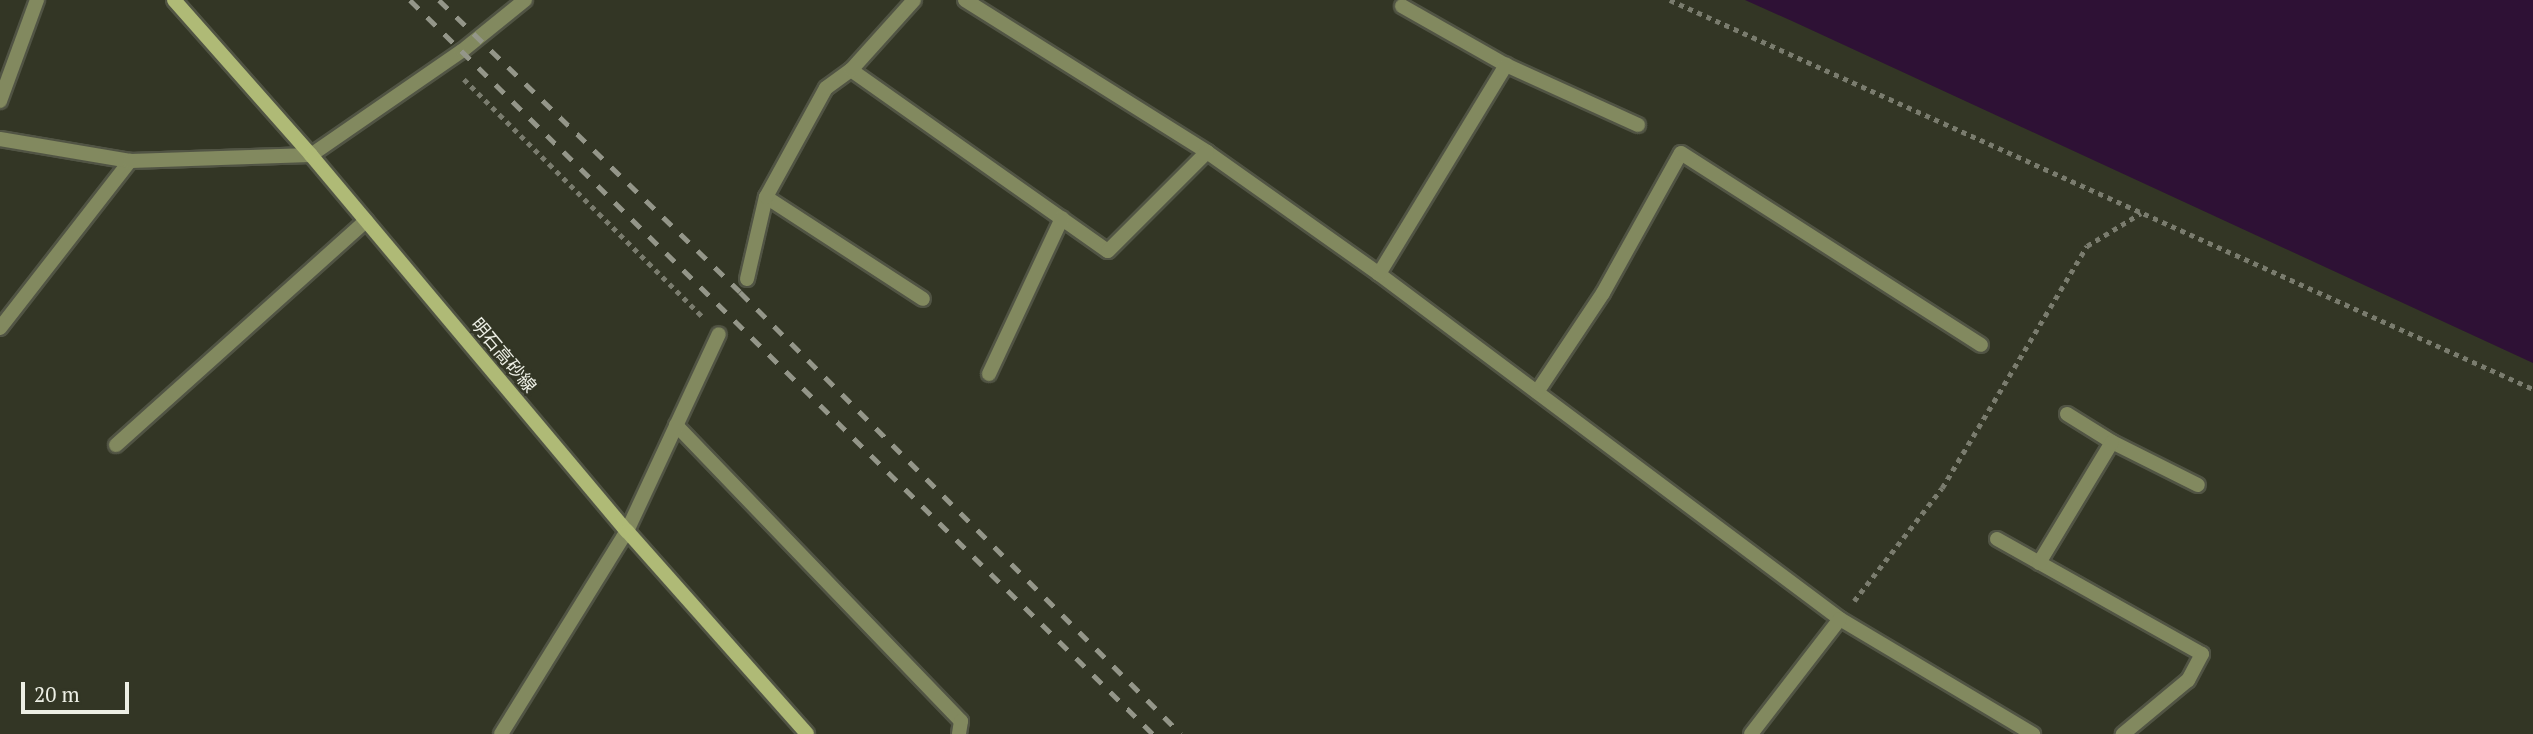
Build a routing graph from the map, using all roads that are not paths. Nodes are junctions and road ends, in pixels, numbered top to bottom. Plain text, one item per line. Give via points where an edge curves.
1 (37, 0) edge
2 (174, 0) edge
3 (525, 0) edge
4 (915, 0) edge
5 (965, 0) edge
6 (1402, 6) dead end
7 (1506, 65) junction
8 (851, 70) junction
9 (0, 101) edge
10 (1638, 125) dead end
11 (0, 139) edge
12 (1207, 152) junction
13 (311, 155) junction
14 (130, 161) junction
15 (766, 197) junction
16 (1062, 218) junction
17 (366, 220) junction
18 (1379, 274) junction
19 (747, 279) dead end
20 (923, 299) dead end
21 (0, 328) edge
22 (719, 334) road end
23 (1981, 345) dead end
24 (989, 374) dead end
25 (1537, 392) junction
26 (2067, 414) dead end
27 (676, 425) junction
28 (2112, 442) junction
29 (116, 445) dead end
30 (2198, 485) dead end
31 (627, 531) junction
32 (1997, 539) dead end
33 (2039, 563) junction
34 (1840, 619) junction
35 (798, 730) edge
36 (500, 734) edge
37 (959, 734) edge
38 (1751, 734) edge
39 (2033, 734) edge
40 (2123, 734) edge

1 - 9 street
2 - 13 main road, 明石高砂線
3 - 13 street
4 - 8 street
5 - 12 street
6 - 7 street
7 - 10 street
7 - 18 street
8 - 15 street via 826,88
8 - 16 street
11 - 14 street
12 - 16 street via 1108,251
12 - 18 street
13 - 14 street
13 - 17 main road, 明石高砂線
14 - 21 street
15 - 19 street
15 - 20 street
16 - 24 street
17 - 29 street
17 - 31 main road, 明石高砂線
18 - 25 street
22 - 27 street
23 - 25 street via 1681,153 1603,293
25 - 34 street
26 - 28 street
27 - 31 street
27 - 37 street via 961,721
28 - 30 street
28 - 33 street
31 - 35 main road, 明石高砂線
31 - 36 street
32 - 33 street
33 - 40 street via 2202,654 2188,680
34 - 38 street
34 - 39 street

